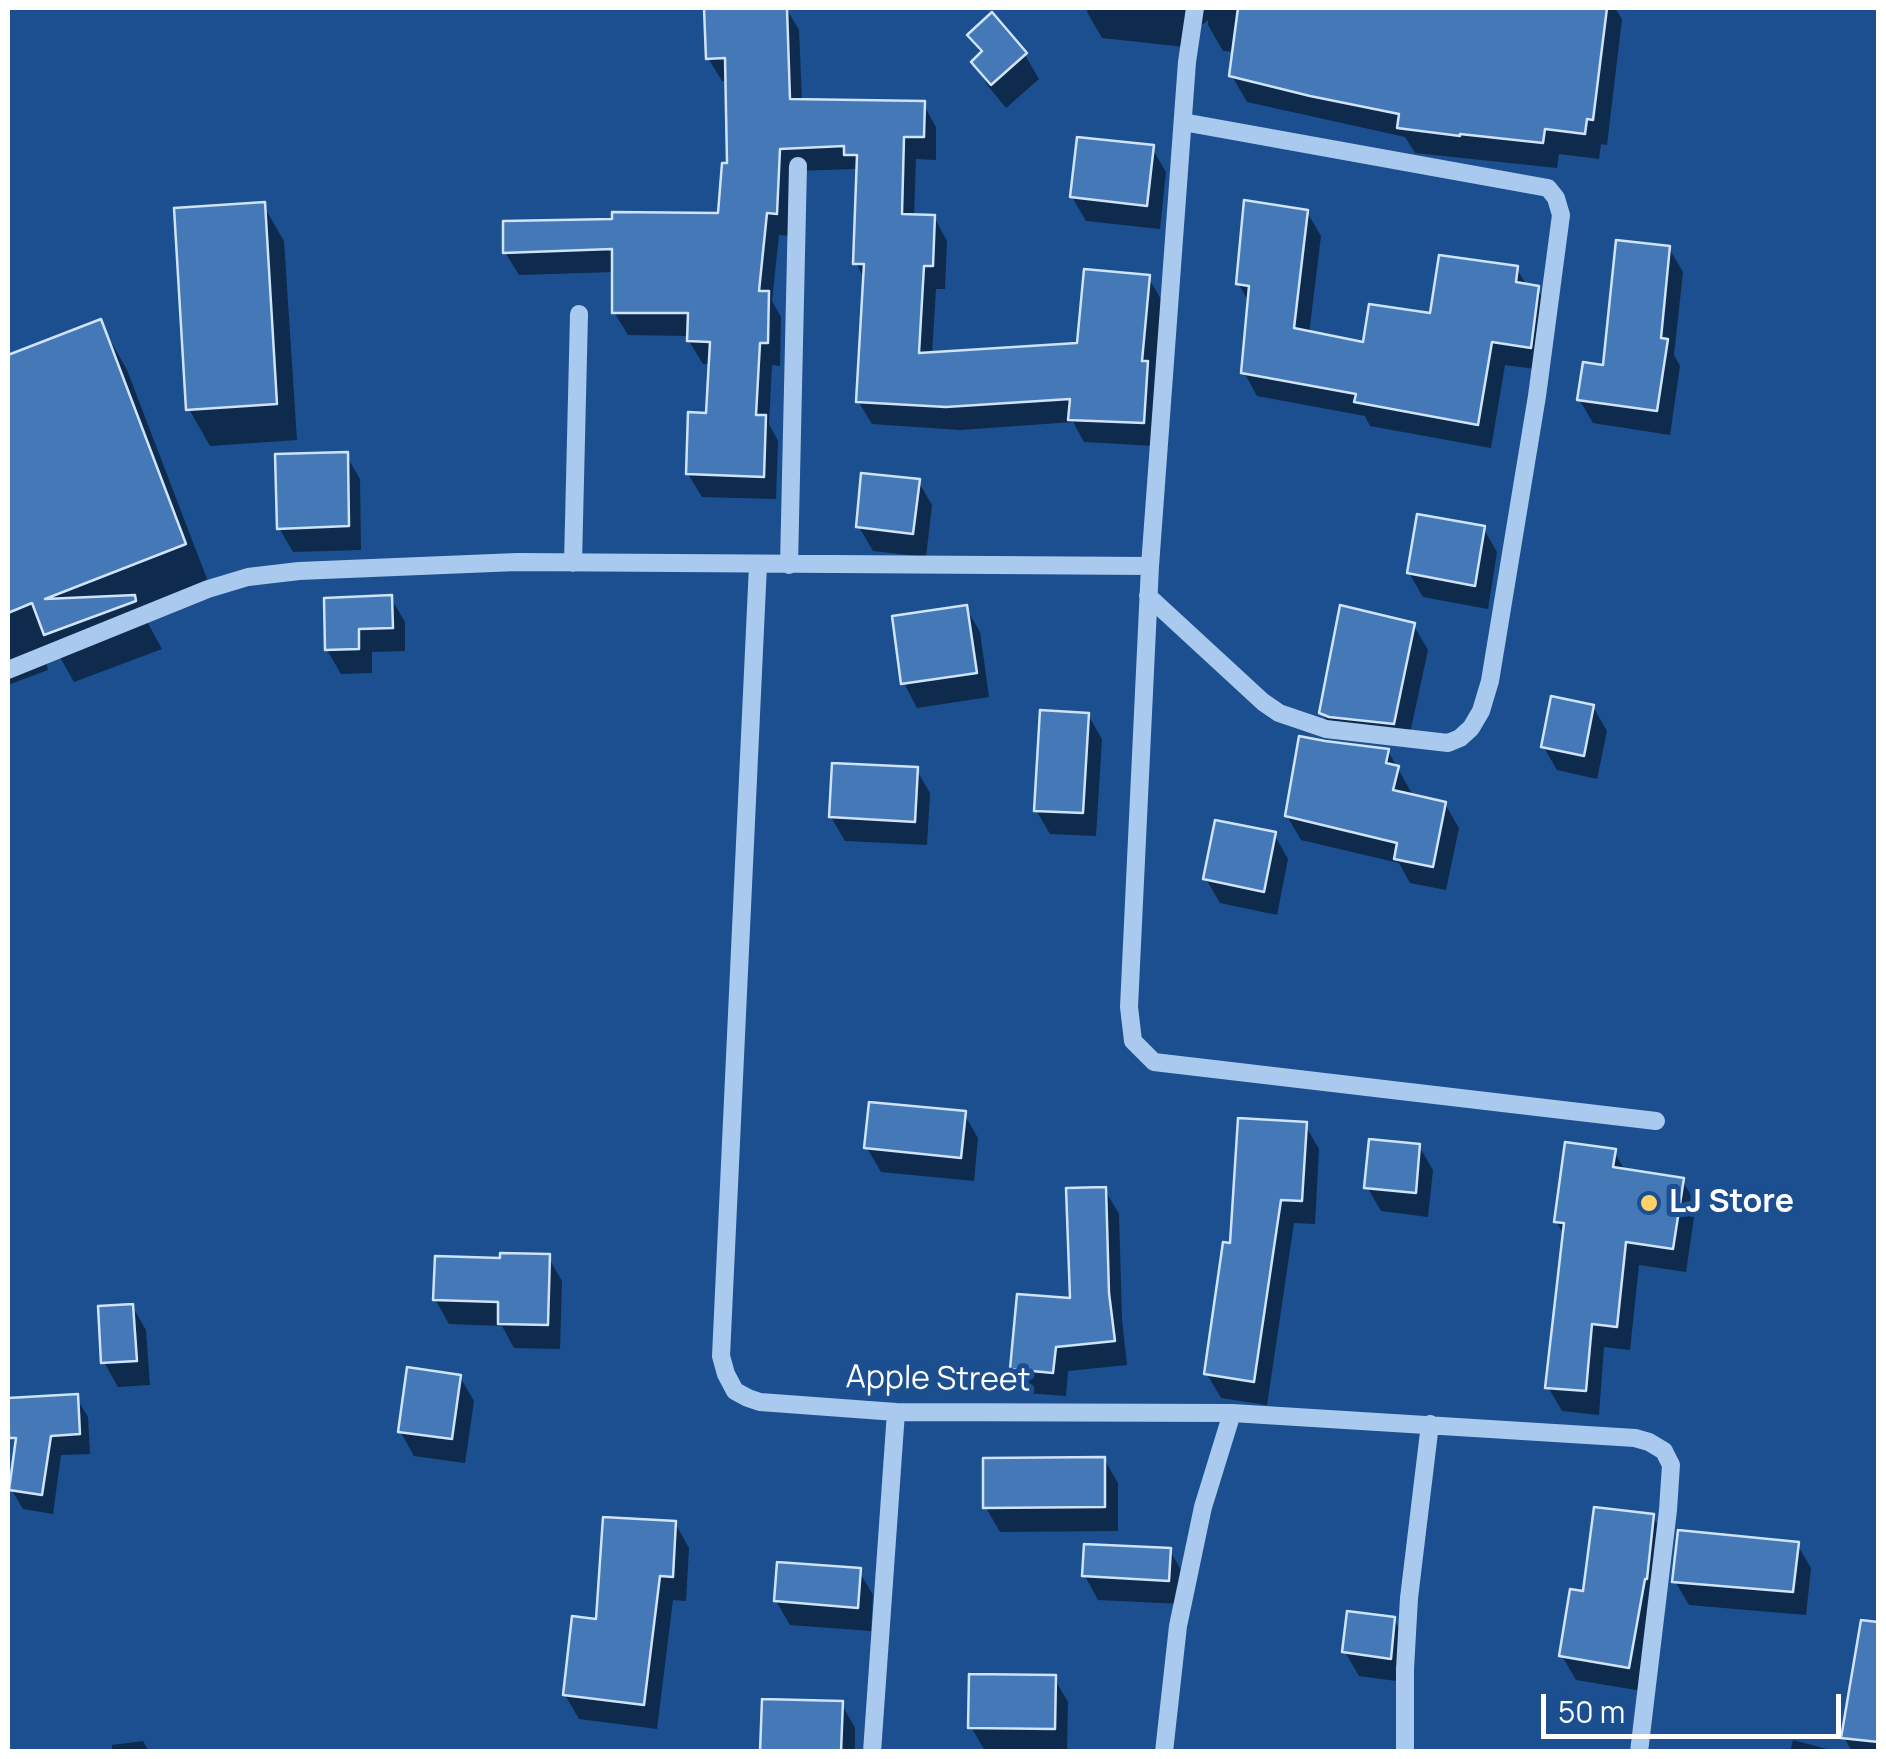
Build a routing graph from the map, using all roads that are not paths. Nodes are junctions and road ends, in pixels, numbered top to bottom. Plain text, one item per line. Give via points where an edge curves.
1 (1194, 8) edge
2 (1183, 122) junction
3 (798, 166) dead end
4 (578, 314) dead end
5 (574, 562) junction
6 (758, 564) junction
7 (789, 564) junction
8 (1150, 566) junction
9 (1148, 596) junction
10 (8, 670) edge
11 (1656, 1121) dead end
12 (896, 1412) junction
13 (1232, 1413) junction
14 (1430, 1424) junction
15 (872, 1752) edge
16 (1164, 1752) edge
17 (1405, 1752) edge
18 (1638, 1752) edge

1 - 2 street
2 - 8 street
2 - 9 street via 1548,188 1561,215 1490,682 1472,728 1448,743 1326,728 1280,713
3 - 7 street
4 - 5 street
5 - 6 street
5 - 10 street via 248,577
6 - 7 street
6 - 12 street, Apple Street via 721,1356 735,1390 760,1402
7 - 8 street
8 - 9 street
9 - 11 street via 1130,1007 1133,1042 1141,1051 1154,1062 1187,1067
12 - 13 street, Apple Street
12 - 15 street
13 - 14 street, Apple Street
13 - 16 street via 1203,1506 1178,1626
14 - 17 street via 1409,1598
14 - 18 street, Apple Street via 1635,1438 1664,1451 1671,1465 1668,1510

